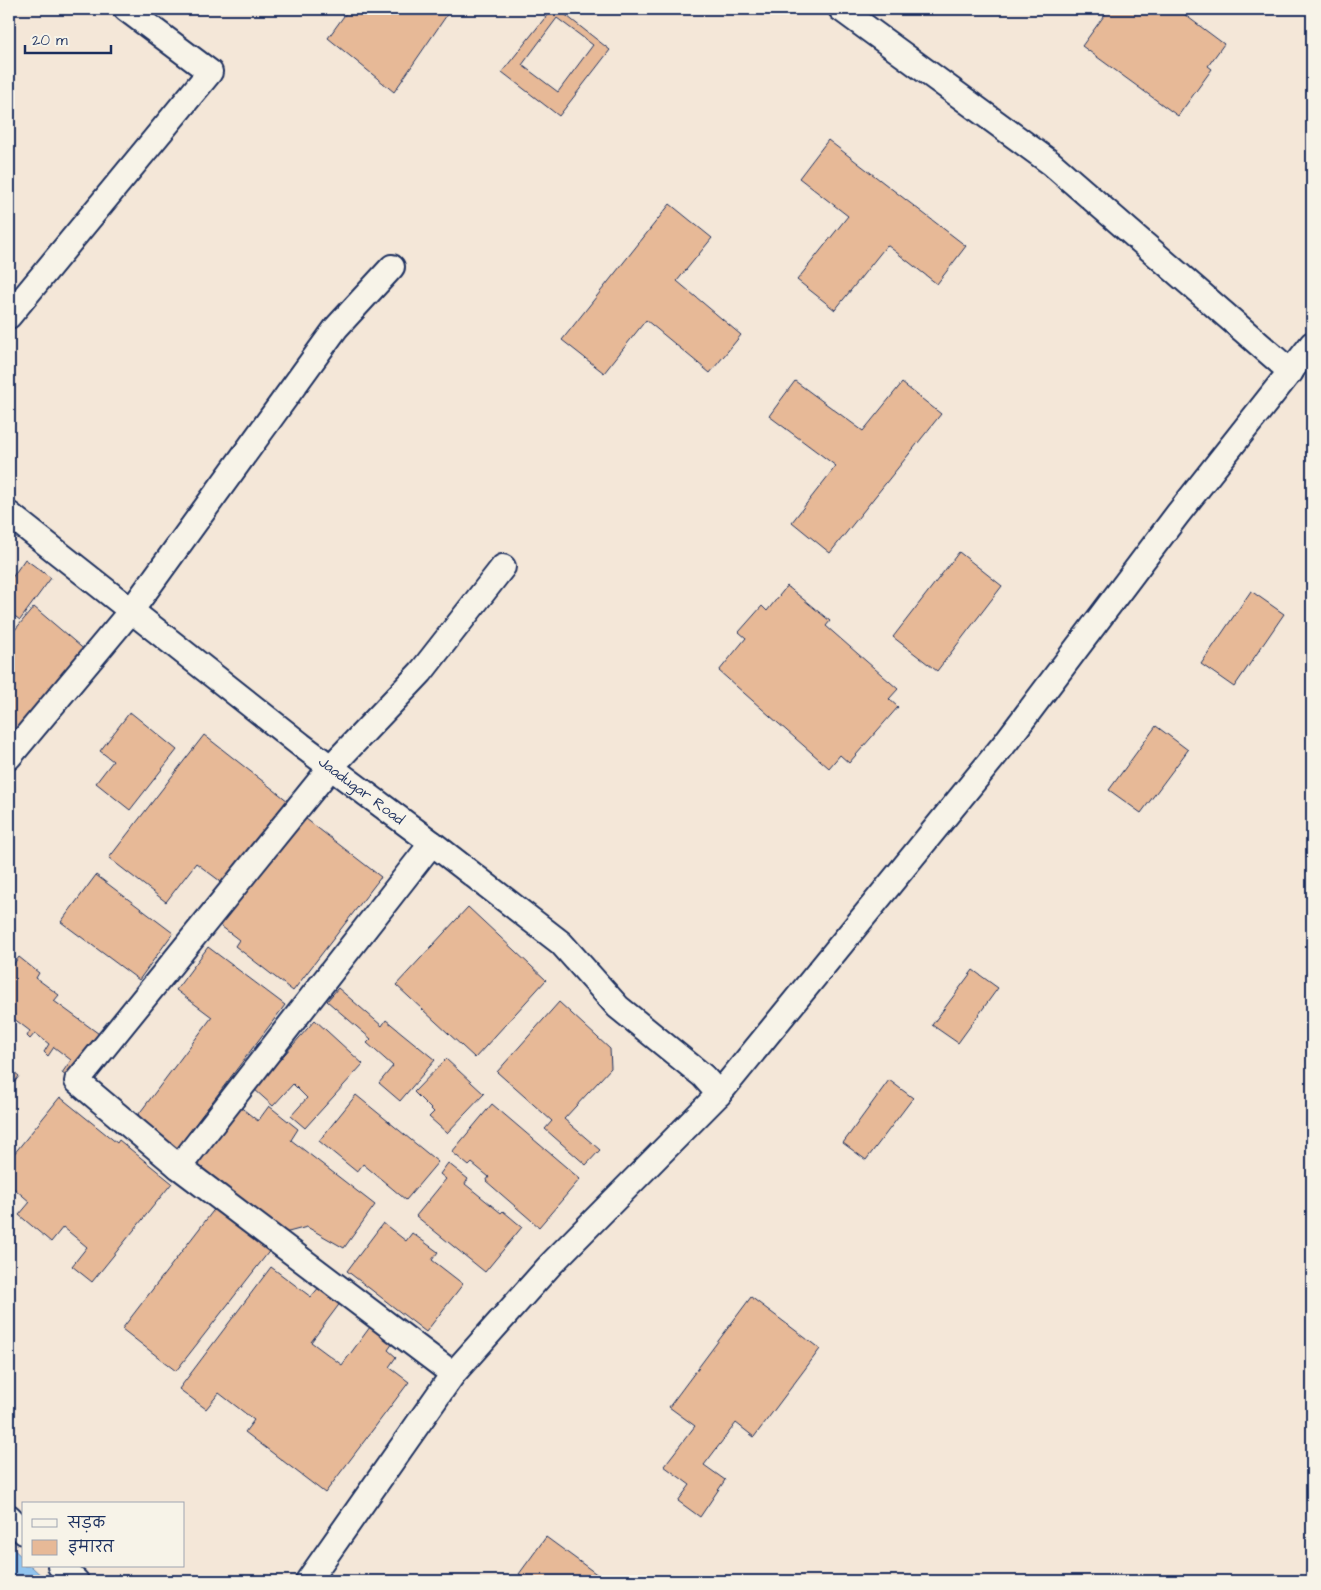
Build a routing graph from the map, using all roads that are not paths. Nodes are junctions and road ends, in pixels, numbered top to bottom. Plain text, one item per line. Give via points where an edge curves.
1 (126, 9) edge
2 (841, 9) edge
3 (392, 267) dead end
4 (9, 316) edge
5 (1312, 344) edge
6 (1291, 372) junction
7 (9, 514) edge
8 (503, 567) dead end
9 (131, 611) junction
10 (9, 757) edge
11 (330, 767) junction
12 (432, 842) junction
13 (719, 1094) junction
14 (179, 1168) junction
15 (453, 1374) junction
16 (9, 1517) edge
17 (22, 1530) edge
18 (62, 1568) edge
19 (76, 1581) edge
20 (308, 1581) edge

1 - 4 street via 210,72
2 - 6 street via 1051,163
3 - 9 street via 336,328
5 - 6 street
6 - 13 street via 1177,515 1006,742
7 - 9 street, Jaadugar Road
8 - 11 street via 421,672
9 - 10 street
9 - 11 street, Jaadugar Road
11 - 12 street, Jaadugar Road
11 - 14 street via 77,1081
12 - 13 street, Jaadugar Road via 561,943 618,1007 703,1076
12 - 14 street
13 - 15 street via 551,1264
14 - 15 street
15 - 20 street
16 - 17 street
18 - 19 street

